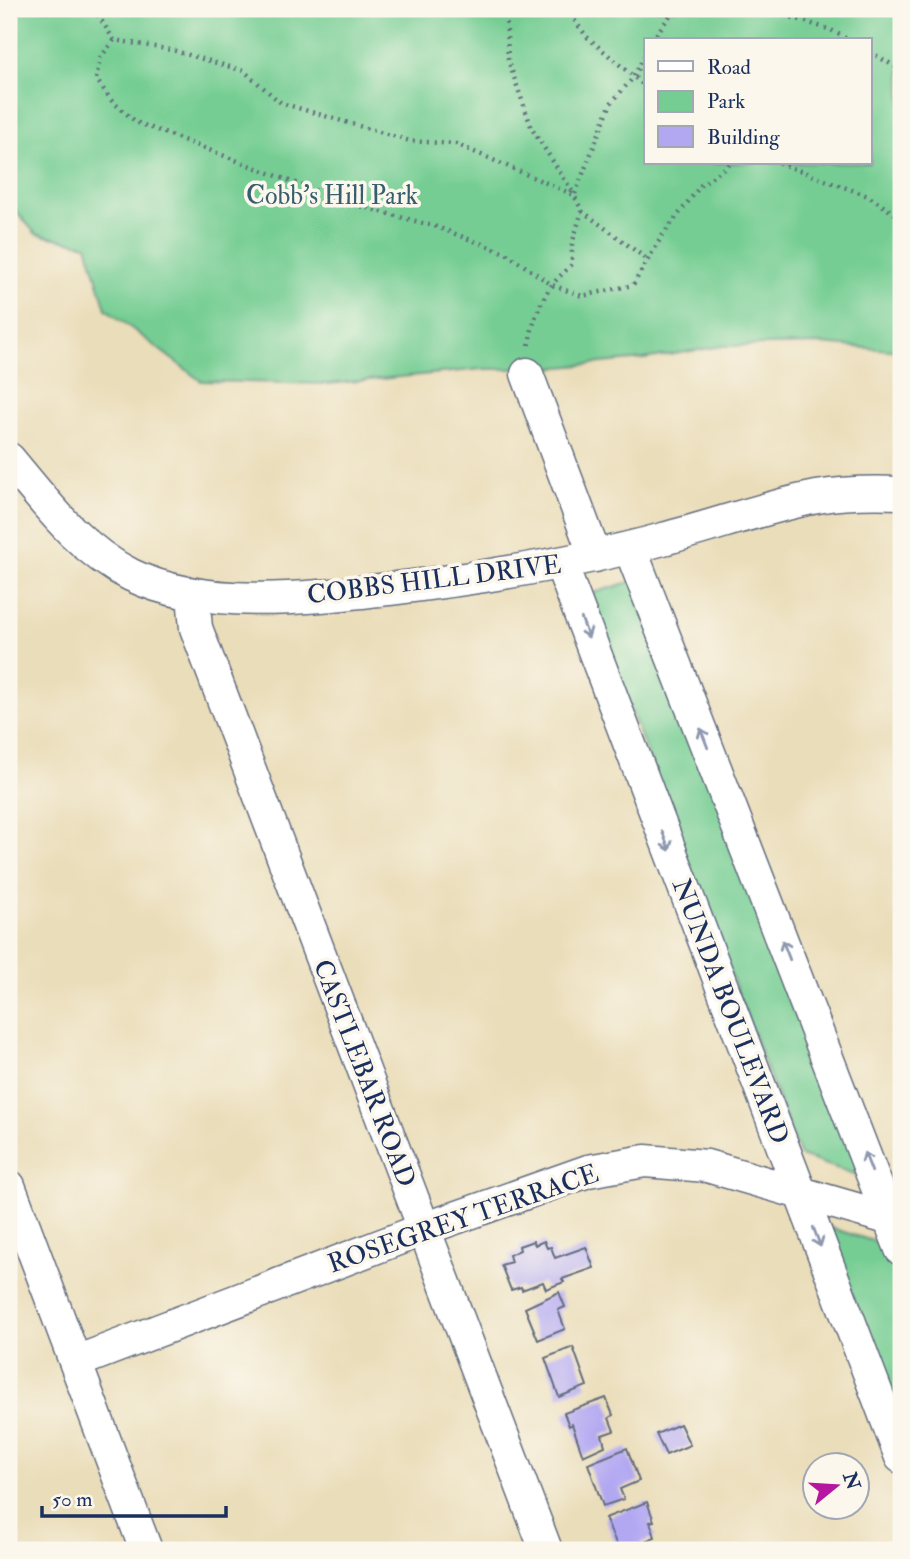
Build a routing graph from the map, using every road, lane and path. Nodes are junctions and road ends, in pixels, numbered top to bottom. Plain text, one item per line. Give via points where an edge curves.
1 (94, 9) edge
2 (506, 9) edge
3 (566, 9) edge
4 (675, 9) edge
5 (765, 9) edge
6 (653, 38) edge
7 (845, 38) edge
8 (114, 40) junction
9 (872, 53) edge
10 (644, 57) edge
11 (901, 71) edge
12 (633, 78) junction
13 (644, 86) edge
14 (730, 164) edge
15 (782, 164) edge
16 (574, 195) junction
17 (582, 211) junction
18 (901, 218) edge
19 (648, 260) junction
20 (552, 285) junction
21 (527, 374) joint
22 (9, 459) edge
23 (901, 493) edge
24 (630, 548) junction
25 (595, 556) junction
26 (561, 564) junction
27 (192, 595) junction
28 (9, 1186) edge
29 (800, 1194) junction
30 (424, 1229) junction
31 (898, 1230) edge
32 (76, 1362) junction
33 (901, 1457) edge
34 (146, 1550) edge
35 (545, 1550) edge

1 - 8 path
2 - 16 path via 508,60 532,129
3 - 12 path via 587,37
4 - 6 path
5 - 7 path
8 - 16 path via 172,50 244,71 281,103 410,141 456,144
8 - 20 path via 100,58 96,79 112,101 136,121 348,203 434,226 506,253
9 - 11 path
10 - 12 path
12 - 13 path
12 - 16 path via 611,103
14 - 19 path via 701,185
15 - 18 path via 868,196
16 - 17 path
17 - 19 path
17 - 20 path via 572,244 572,264
19 - 20 path via 633,285 582,296
20 - 21 path via 529,339
21 - 25 street
22 - 27 street, COBBS HILL DRIVE via 69,530 98,555 131,575
23 - 24 street, COBBS HILL DRIVE via 818,497
24 - 25 street, COBBS HILL DRIVE
31 -> 24 street
25 - 26 street, COBBS HILL DRIVE
26 - 27 street, COBBS HILL DRIVE via 327,596
26 -> 29 street, NUNDA BOULEVARD
27 - 30 street, CASTLEBAR ROAD via 196,628
28 - 32 street
29 - 30 street, ROSEGREY TERRACE via 707,1166 645,1161 588,1171
29 - 31 street, ROSEGREY TERRACE
29 -> 33 street, NUNDA BOULEVARD
30 - 32 street, ROSEGREY TERRACE
30 - 35 street, CASTLEBAR ROAD
32 - 34 street

